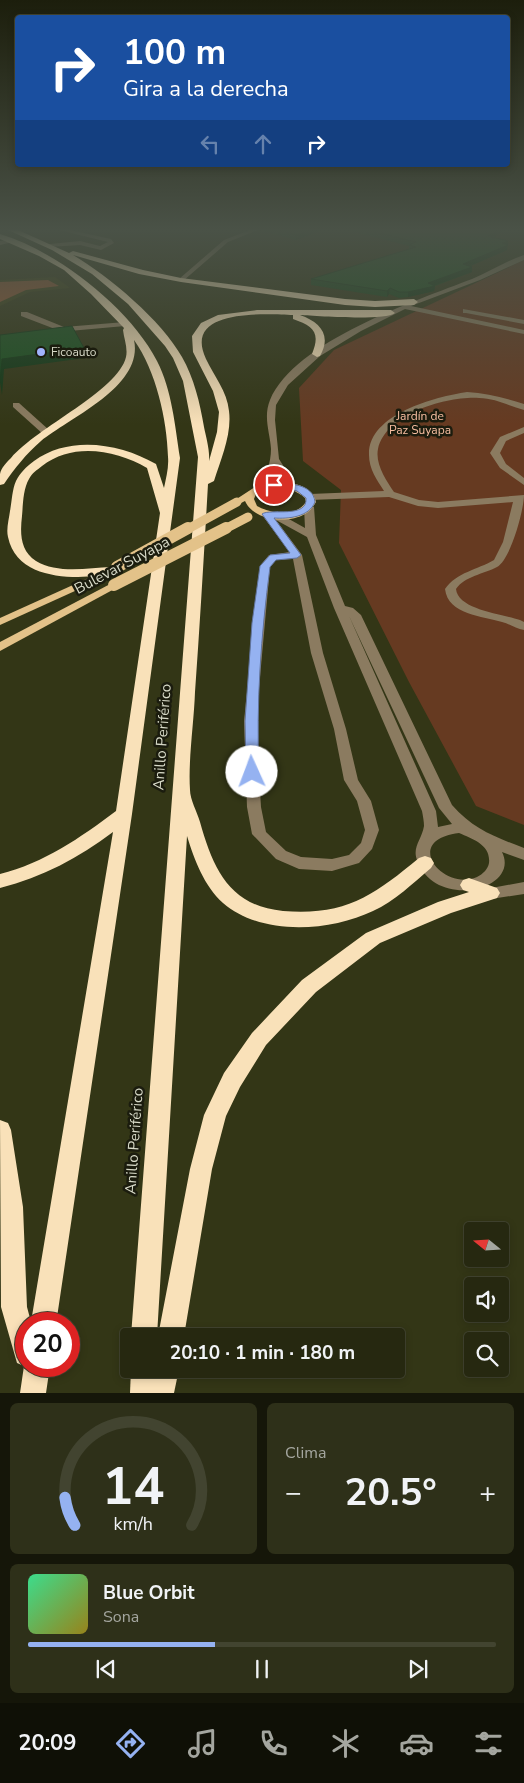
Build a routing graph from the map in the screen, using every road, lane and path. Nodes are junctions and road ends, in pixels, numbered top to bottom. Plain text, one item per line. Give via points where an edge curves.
1 (96, 295) edge
2 (122, 295) edge
3 (293, 295) edge
4 (433, 295) edge
5 (414, 302) junction
6 (406, 307) junction
7 (282, 313) junction
8 (391, 313) junction
9 (24, 314) dead end
10 (524, 322) edge
11 (125, 324) junction
12 (64, 330) junction
13 (46, 332) edge
14 (524, 332) edge
15 (317, 354) junction
16 (16, 405) dead end
17 (524, 408) edge
18 (524, 430) edge
19 (46, 432) junction
20 (276, 459) junction
21 (0, 482) edge
22 (524, 482) edge
23 (266, 486) junction
24 (292, 486) junction
25 (251, 494) junction
26 (390, 494) junction
27 (521, 499) edge
28 (201, 501) junction
29 (309, 502) junction
30 (267, 514) junction
31 (167, 518) junction
32 (310, 535) junction
33 (297, 555) junction
34 (114, 569) junction
35 (340, 608) junction
36 (0, 622) edge
37 (524, 627) edge
38 (0, 647) edge
39 (181, 787) junction
40 (124, 814) junction
41 (474, 832) junction
42 (426, 841) junction
43 (489, 841) junction
44 (524, 854) edge
45 (425, 863) junction
46 (0, 881) edge
47 (469, 885) junction
48 (522, 888) edge
49 (491, 893) junction
50 (0, 1130) edge
51 (15, 1312) edge
52 (46, 1312) edge
53 (145, 1328) edge
54 (172, 1328) edge
55 (144, 1378) edge
56 (164, 1378) edge
57 (143, 1393) edge
58 (162, 1393) edge

1 - 11 highway, Anillo Periférico
2 - 28 highway, Anillo Periférico via 148,320 178,358 193,399 204,457
3 - 5 highway via 375,304
4 - 5 street
5 - 6 street
5 - 10 street
6 - 8 street
6 - 14 street
7 - 8 highway
7 - 15 highway via 313,324 322,335
7 - 28 highway via 226,316 212,320 200,329 196,340 198,352 223,404 223,428
8 - 15 street
9 - 12 street
11 - 12 street
11 - 19 highway via 131,350 129,363 97,398
11 - 31 highway, Anillo Periférico via 152,361 165,401 174,458
12 - 13 street
15 - 20 street via 296,372 276,397 271,411
16 - 19 street
17 - 26 street via 498,398 464,395 419,406 396,419 380,433 374,448 375,465
18 - 22 street via 503,439 495,453 497,460
19 - 21 highway via 11,463
20 - 23 street
20 - 24 street
23 - 24 main road
23 - 25 main road, Bulevar Suyapa
24 - 29 main road via 300,488
25 - 30 main road via 249,504
25 - 34 main road, Bulevar Suyapa, bridge
26 - 27 street via 418,503 438,505
26 - 29 street
27 - 37 street via 498,562 487,570 460,579 453,584 451,591 459,605 515,621
28 - 39 highway, Anillo Periférico
29 - 30 main road, Bulevar Suyapa via 296,514
29 - 32 street
30 - 32 street
30 - 33 street
30 - 38 main road, Bulevar Suyapa, bridge via 248,517
31 - 34 highway via 152,466 138,456 96,447 69,450 45,457 30,469 21,483 14,534 21,554 32,564 52,571
31 - 40 highway, Anillo Periférico
32 - 35 street
33 - 33 street via 317,653 340,729 351,780 364,802 372,830 368,845 354,860 332,865 299,863 281,855 259,834 254,807 250,721 265,566 273,557
34 - 36 main road, Bulevar Suyapa
35 - 41 street via 355,615 446,808
35 - 42 street via 430,811 431,826
39 - 45 highway via 206,866 228,897 250,911 301,920 331,917 365,906 397,888
39 - 53 highway, Anillo Periférico
40 - 46 highway via 57,861 18,878
40 - 52 highway, Anillo Periférico
41 - 42 street via 446,829 434,833
41 - 43 street
42 - 45 street via 422,851
43 - 44 street
43 - 47 street via 498,863 493,874
45 - 47 street via 442,880
47 - 49 highway
48 - 49 street
49 - 54 highway via 445,907 373,938 309,986 259,1038 232,1080 215,1115 201,1169
50 - 51 highway via 11,1207
55 - 57 highway
56 - 58 highway

